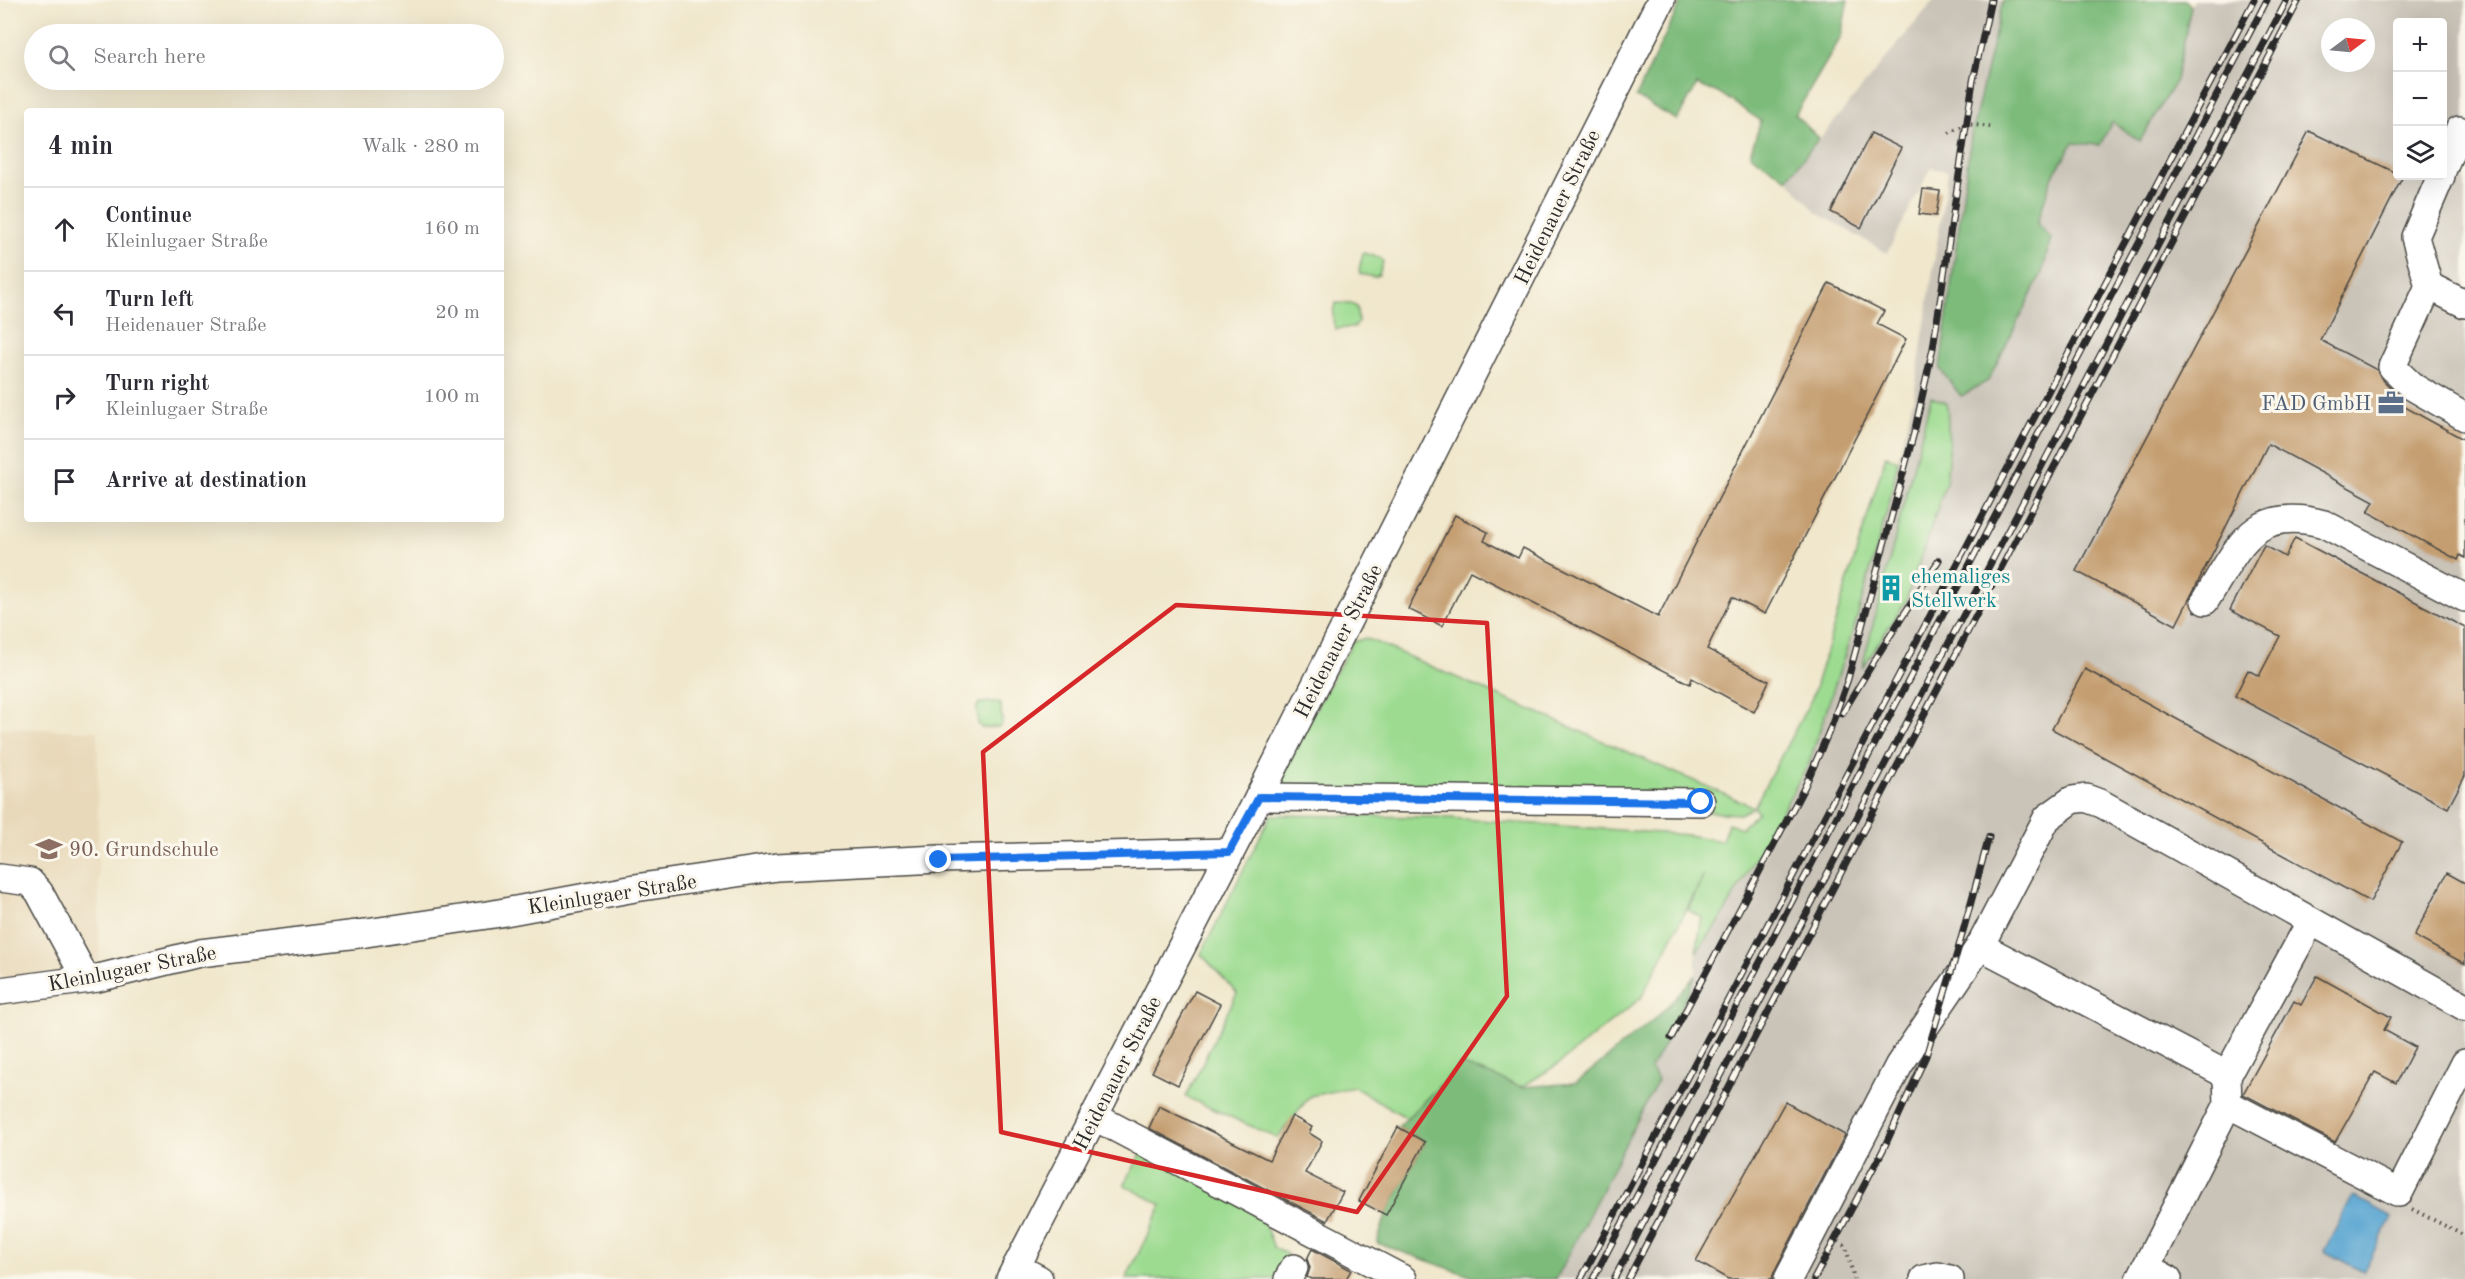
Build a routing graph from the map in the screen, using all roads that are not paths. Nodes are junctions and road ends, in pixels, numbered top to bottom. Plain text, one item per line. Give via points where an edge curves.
1 (1661, 0) edge
2 (2465, 133) edge
3 (2447, 159) edge
4 (2438, 180) edge
5 (2429, 286) junction
6 (2465, 304) edge
7 (2465, 417) edge
8 (2465, 598) edge
9 (2205, 601) dead end
10 (1259, 797) junction
11 (1701, 802) dead end
12 (1229, 852) junction
13 (0, 878) edge
14 (2311, 921) junction
15 (1980, 946) junction
16 (86, 979) junction
17 (0, 991) edge
18 (2465, 1007) edge
19 (2465, 1063) edge
20 (2227, 1075) junction
21 (2228, 1104) junction
22 (1095, 1117) junction
23 (1021, 1275) edge
24 (2151, 1275) edge
25 (1403, 1279) edge
26 (1788, 1279) edge
27 (1924, 1279) edge
28 (1950, 1279) edge

1 - 10 street, Heidenauer Straße via 1433,478
2 - 3 street via 2459,130
4 - 5 street via 2415,237
5 - 6 street
5 - 7 street via 2392,367 2413,387
8 - 9 street via 2324,524 2284,518 2263,525 2245,538
10 - 11 street
10 - 12 street, Heidenauer Straße
12 - 16 street, Kleinlugaer Straße via 777,867 366,933 200,952
12 - 22 street, Heidenauer Straße
13 - 16 street via 30,882
14 - 15 street via 2086,798 2072,800 2047,818
14 - 18 street
14 - 20 street
15 - 20 street
15 - 26 street via 1899,1065
16 - 17 street, Kleinlugaer Straße
19 - 21 street via 2398,1194
20 - 21 street
21 - 24 street
22 - 23 street, Heidenauer Straße
22 - 25 street
27 - 28 street

